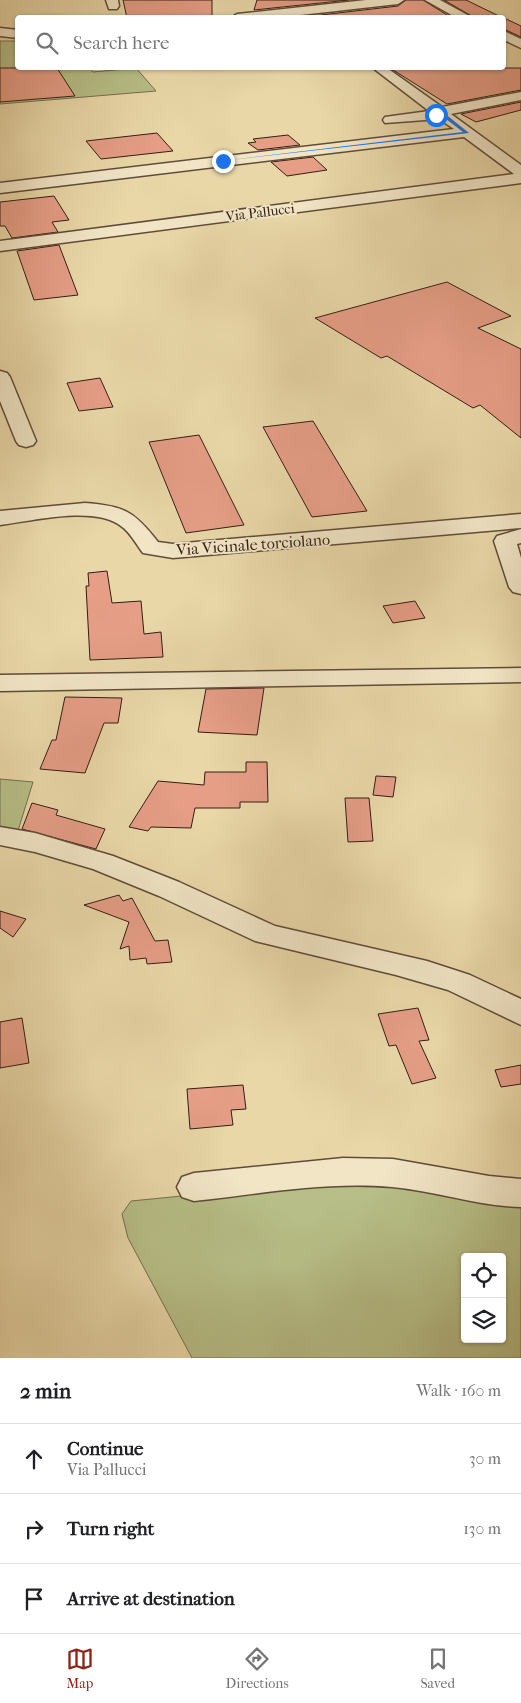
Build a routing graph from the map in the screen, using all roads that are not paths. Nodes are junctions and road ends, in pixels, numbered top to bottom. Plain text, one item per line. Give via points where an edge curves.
1 (398, 0) edge
2 (431, 0) edge
3 (296, 10) edge
4 (259, 15) edge
5 (461, 15) edge
6 (0, 30) edge
7 (15, 32) edge
8 (15, 34) edge
9 (506, 36) edge
10 (0, 37) edge
11 (521, 44) edge
12 (506, 47) edge
13 (383, 70) edge
14 (521, 96) edge
15 (441, 113) junction
16 (390, 120) dead end
17 (467, 132) junction
18 (521, 172) edge
19 (521, 178) edge
20 (0, 188) edge
21 (0, 246) edge
22 (0, 377) edge
23 (26, 441) dead end
24 (0, 518) edge
25 (521, 521) edge
26 (507, 534) edge
27 (521, 587) edge
28 (521, 675) edge
29 (0, 683) edge
30 (0, 836) edge
31 (521, 1012) edge
32 (194, 1187) dead end
33 (521, 1194) edge

1 - 3 street
2 - 5 street
3 - 4 street
6 - 7 street
8 - 10 street
9 - 11 street
11 - 12 street
13 - 15 street
14 - 15 street
15 - 16 street
15 - 17 street
17 - 18 street
17 - 20 street
19 - 21 street, Via Pallucci
22 - 23 street
24 - 26 street, Via Vicinale torciolano via 104,511 129,521 151,548 174,551
25 - 26 street, Via Vicinale torciolano
26 - 27 street via 507,551
28 - 29 street via 416,678 278,676
30 - 31 street via 58,847 104,862 291,942 426,970 468,984
32 - 33 street via 321,1174 392,1173

